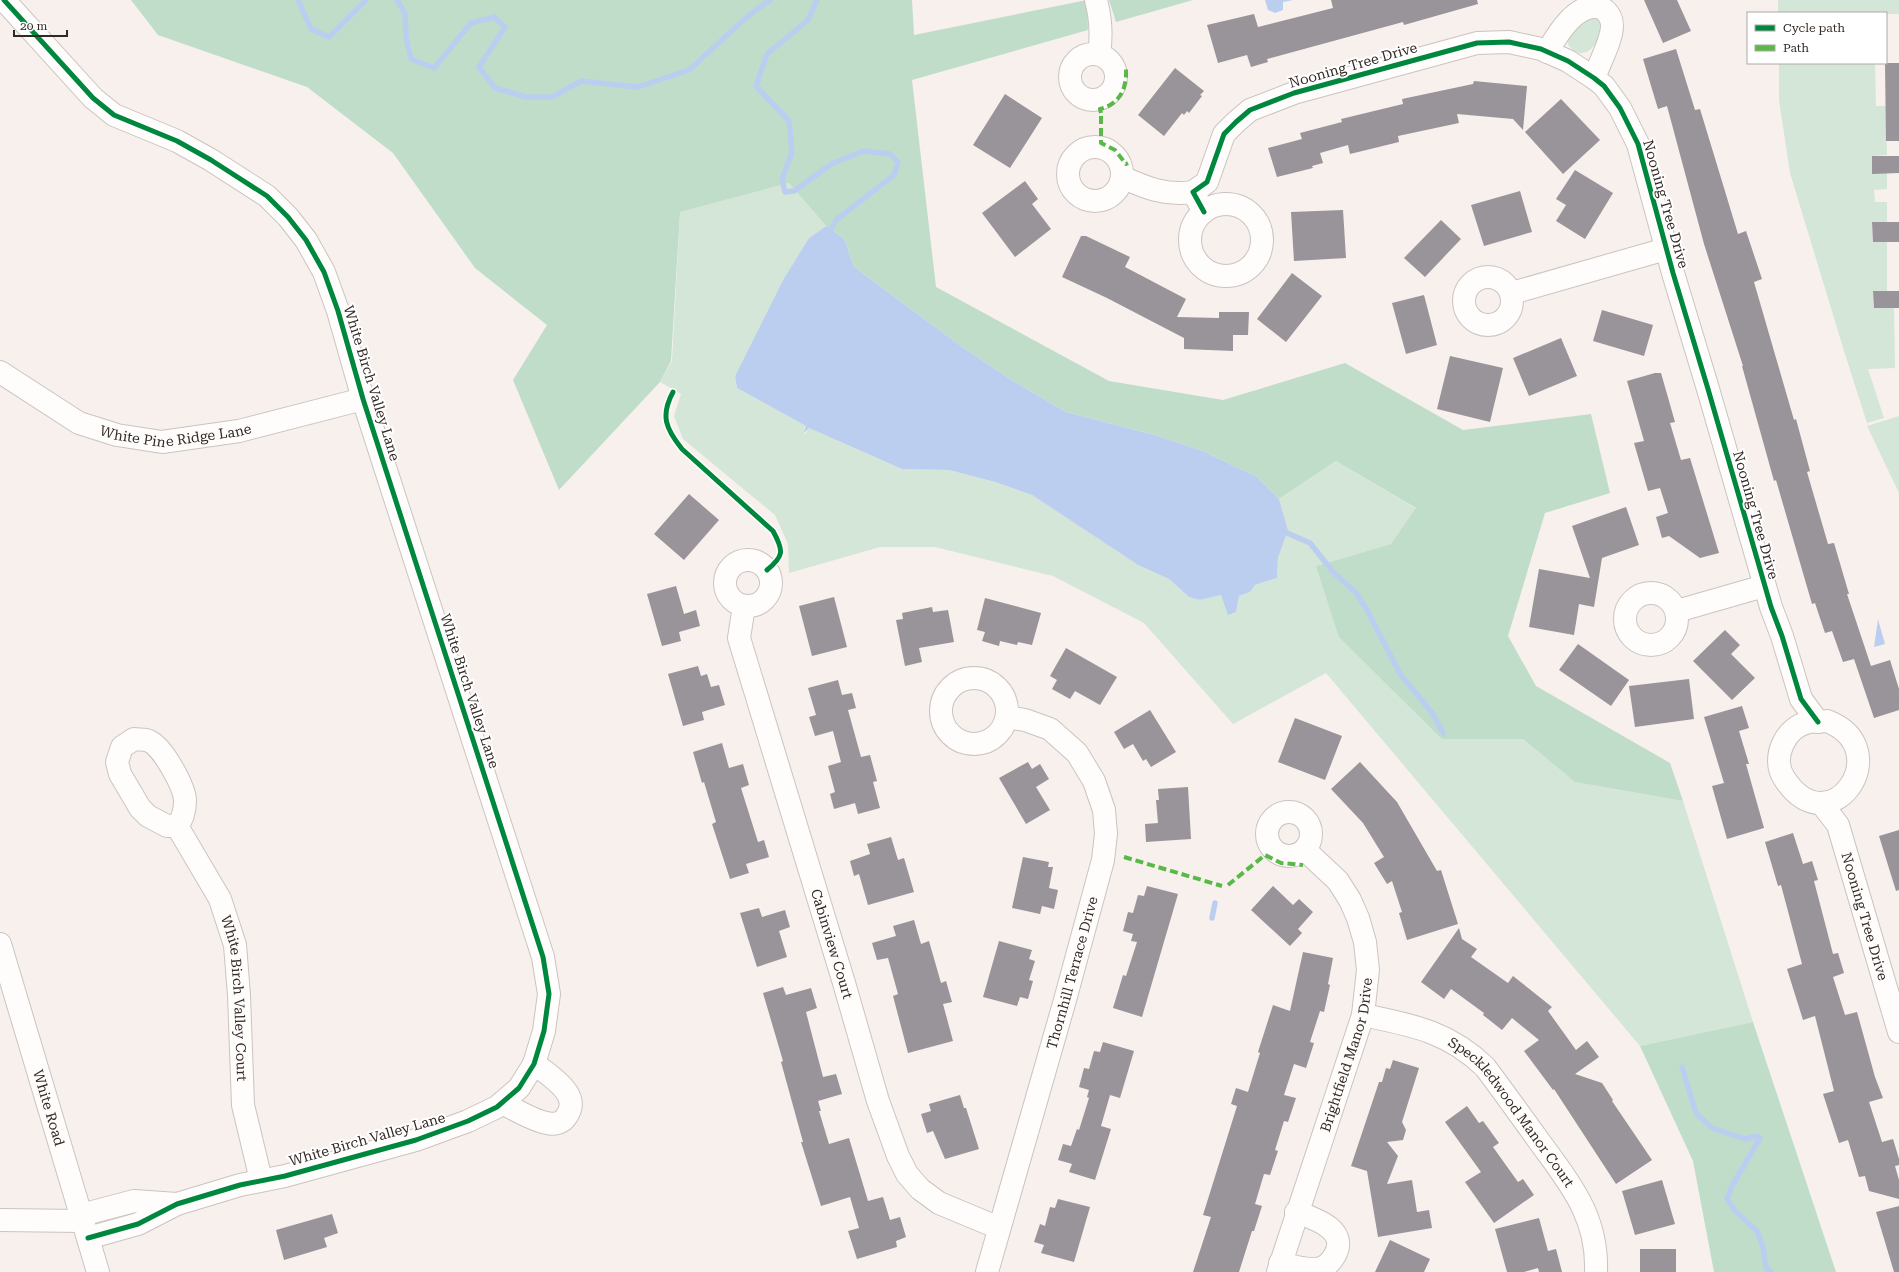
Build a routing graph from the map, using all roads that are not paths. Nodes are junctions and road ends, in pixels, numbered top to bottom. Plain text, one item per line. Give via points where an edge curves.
1 (4, 0) edge
2 (1096, 0) edge
3 (1547, 52) junction
4 (1099, 54) dead end
5 (1594, 78) junction
6 (1122, 177) dead end
7 (1193, 192) junction
8 (1204, 212) dead end
9 (1666, 250) junction
10 (1512, 294) dead end
11 (0, 372) edge
12 (363, 399) junction
13 (1764, 586) junction
14 (744, 606) dead end
15 (1677, 611) dead end
16 (1007, 717) dead end
17 (1809, 724) junction
18 (1843, 797) junction
19 (1821, 803) junction
20 (1838, 825) junction
21 (178, 826) dead end
22 (1305, 850) dead end
23 (0, 944) edge
24 (1363, 1015) junction
25 (1899, 1032) edge
26 (534, 1063) junction
27 (502, 1103) junction
28 (261, 1180) junction
29 (1296, 1212) junction
30 (0, 1220) edge
31 (84, 1224) junction
32 (999, 1228) junction
33 (1279, 1268) edge
34 (98, 1272) edge
35 (987, 1272) edge
36 (1596, 1272) edge

1 - 12 street, White Birch Valley Lane via 92,98 114,115 212,160 267,196 288,217 306,240 324,272
2 - 4 street via 1101,31
3 - 5 street, Nooning Tree Drive via 1568,61
3 - 5 street via 1576,9 1590,4 1601,7 1608,12 1612,26
3 - 7 street, Nooning Tree Drive via 1509,42 1477,43 1294,93 1250,110 1224,134 1207,182
5 - 9 street, Nooning Tree Drive via 1604,86 1620,108 1638,144
6 - 7 street via 1144,187 1176,195
7 - 8 street
9 - 10 street
9 - 13 street, Nooning Tree Drive
11 - 12 street, White Pine Ridge Lane via 80,423 117,435 162,442 239,431
12 - 26 street, White Birch Valley Lane via 543,957 549,994 544,1031
13 - 15 street
13 - 17 street, Nooning Tree Drive
14 - 32 street, Cabinview Court via 739,638 878,1101 898,1156 911,1179 939,1203
16 - 32 street, Thornhill Terrace Drive via 1050,729 1077,753 1094,781 1104,810 1106,834 1103,860 1066,1000
17 - 18 street via 1827,721 1841,726 1849,732 1860,750 1860,773 1852,789
17 - 19 street via 1788,735 1779,756 1783,776 1794,791
18 - 19 street via 1830,803
18 - 20 street
19 - 20 street
20 - 25 street, Nooning Tree Drive
21 - 28 street, White Birch Valley Court via 220,899 235,945 243,1105
22 - 24 street, Brightfield Manor Drive via 1338,881 1358,918 1365,942 1368,970
23 - 31 street, White Road
24 - 29 street, Brightfield Manor Drive
24 - 36 street, Speckledwood Manor Court via 1425,1029 1470,1052 1485,1067 1577,1193 1589,1223
26 - 27 street, White Birch Valley Lane via 518,1088
26 - 27 street via 570,1095 570,1109 565,1118 559,1122 545,1123
27 - 28 street, White Birch Valley Lane via 468,1121 416,1140
28 - 31 street, White Birch Valley Lane via 177,1204 138,1224
29 - 33 street, Brightfield Manor Drive
29 - 33 street via 1331,1228 1336,1235 1337,1252 1326,1266 1310,1269
30 - 31 street, White Birch Valley Lane
31 - 34 street, White Road
32 - 35 street, Thornhill Terrace Drive

